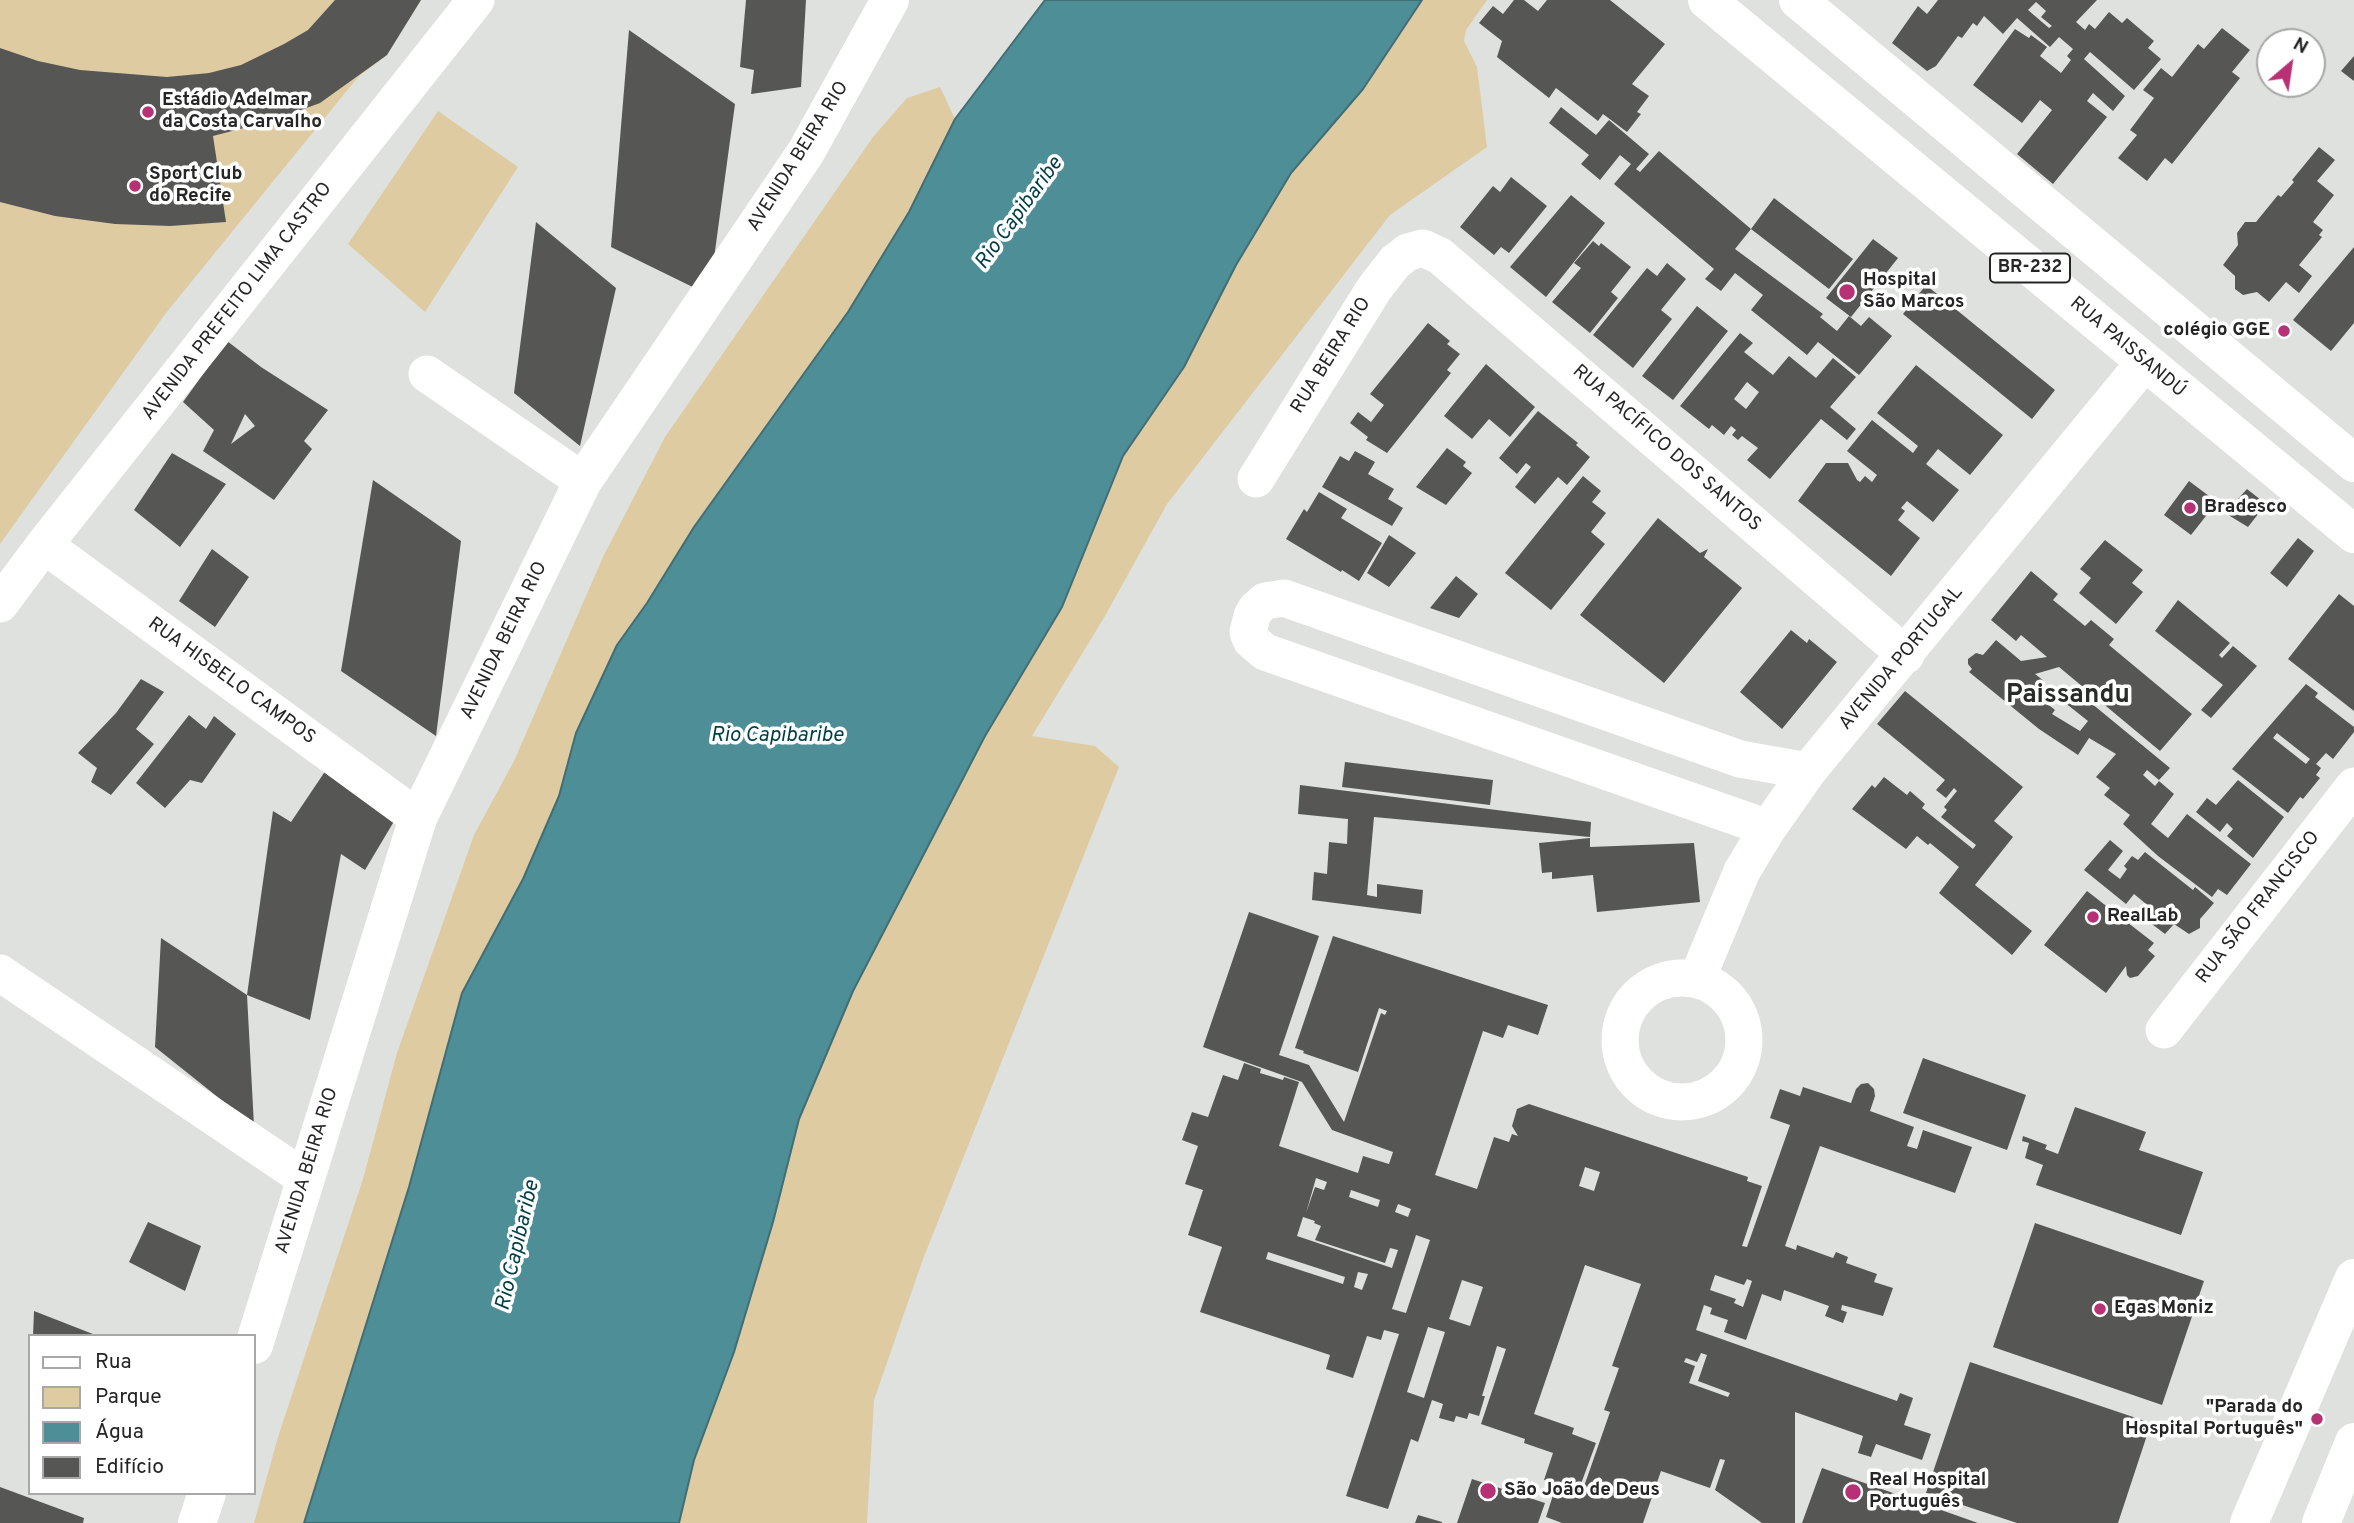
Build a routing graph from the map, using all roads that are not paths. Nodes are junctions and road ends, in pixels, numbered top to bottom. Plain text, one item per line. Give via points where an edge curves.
1 (477, 0) edge
2 (890, 0) edge
3 (1707, 0) edge
4 (1798, 0) edge
5 (1423, 248) joint
6 (2144, 363) junction
7 (426, 374) dead end
8 (2350, 451) edge
9 (1256, 479) dead end
10 (583, 481) junction
11 (2354, 534) edge
12 (44, 545) junction
13 (0, 604) edge
14 (1906, 655) junction
15 (1808, 771) junction
16 (2354, 786) edge
17 (418, 818) junction
18 (1768, 828) junction
19 (0, 973) edge
20 (1697, 979) dead end
21 (2164, 1030) dead end
22 (306, 1179) junction
23 (2354, 1278) edge
24 (256, 1339) edge
25 (2354, 1442) edge
26 (206, 1495) edge
27 (197, 1523) edge
28 (2249, 1523) edge
29 (2321, 1523) edge

1 - 12 street, AVENIDA PREFEITO LIMA CASTRO
2 - 10 main road, AVENIDA BEIRA RIO via 806,152
3 - 6 main road, RUA PAISSANDÚ / BR-232
4 - 8 main road, BR-232
5 - 9 street, RUA BEIRA RIO via 1395,262 1374,289
5 - 14 street, RUA PACÍFICO DOS SANTOS via 1440,256
6 - 11 main road, RUA PAISSANDÚ / BR-232
6 - 14 street, AVENIDA PORTUGAL
7 - 10 street
10 - 17 main road, AVENIDA BEIRA RIO
12 - 13 street, AVENIDA PREFEITO LIMA CASTRO
12 - 17 street, RUA HISBELO CAMPOS
14 - 15 street, AVENIDA PORTUGAL
15 - 18 street, AVENIDA PORTUGAL
15 - 18 street via 1740,759 1284,598 1255,608 1248,632 1265,652
16 - 21 street, RUA SÃO FRANCISCO
17 - 22 main road, AVENIDA BEIRA RIO
18 - 20 street, AVENIDA PORTUGAL via 1734,887
19 - 22 street
22 - 24 main road, AVENIDA BEIRA RIO
23 - 28 main road
25 - 29 main road
26 - 27 main road

